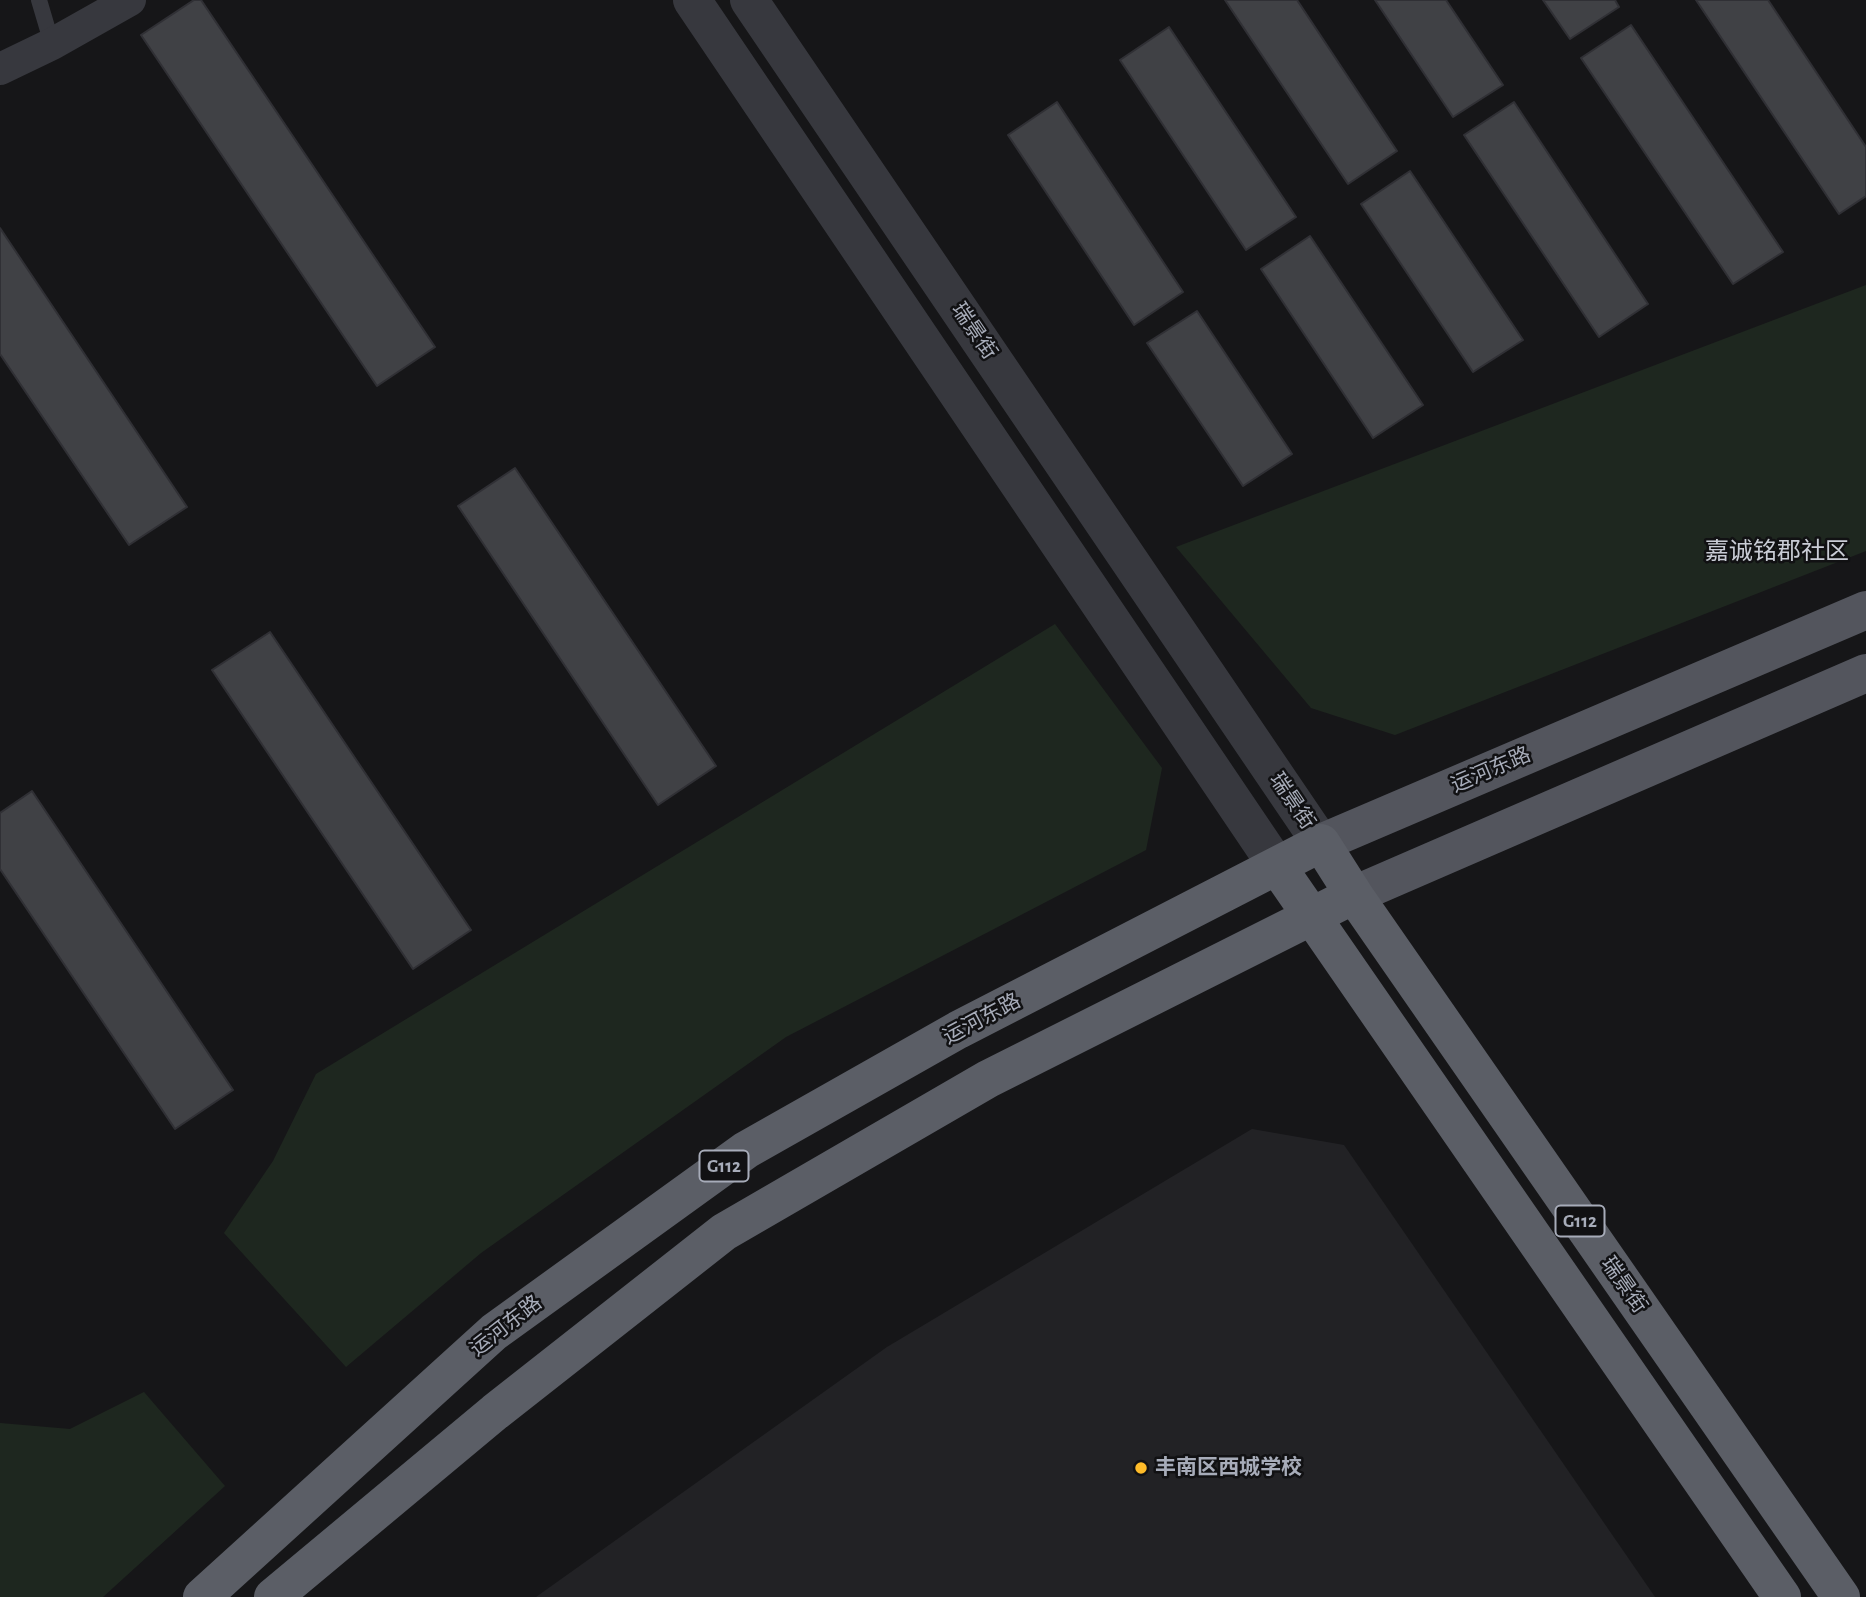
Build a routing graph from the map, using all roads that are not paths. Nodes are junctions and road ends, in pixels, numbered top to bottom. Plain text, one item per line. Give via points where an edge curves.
1 (39, 0) edge
2 (130, 0) edge
3 (692, 0) edge
4 (749, 0) edge
5 (52, 44) junction
6 (0, 69) edge
7 (1866, 610) edge
8 (1866, 673) edge
9 (1321, 843) junction
10 (1277, 866) junction
11 (1354, 895) junction
12 (1310, 917) junction
13 (202, 1597) edge
14 (273, 1597) edge
15 (1782, 1597) edge
16 (1840, 1597) edge

1 - 5 lane
2 - 5 street
3 - 10 street
4 - 9 street, 瑞景街
5 - 6 street
7 - 9 main road, 运河东路
8 - 11 main road
9 - 10 highway, 运河东路 / G112
9 - 11 highway, 瑞景街 / G112
10 - 12 highway
10 - 13 highway, 运河东路 / G112 via 958,1030 746,1150 494,1332
11 - 12 highway
11 - 16 highway, 瑞景街 / G112
12 - 14 highway, G112 via 988,1079 723,1232 495,1412
12 - 15 highway, G112

